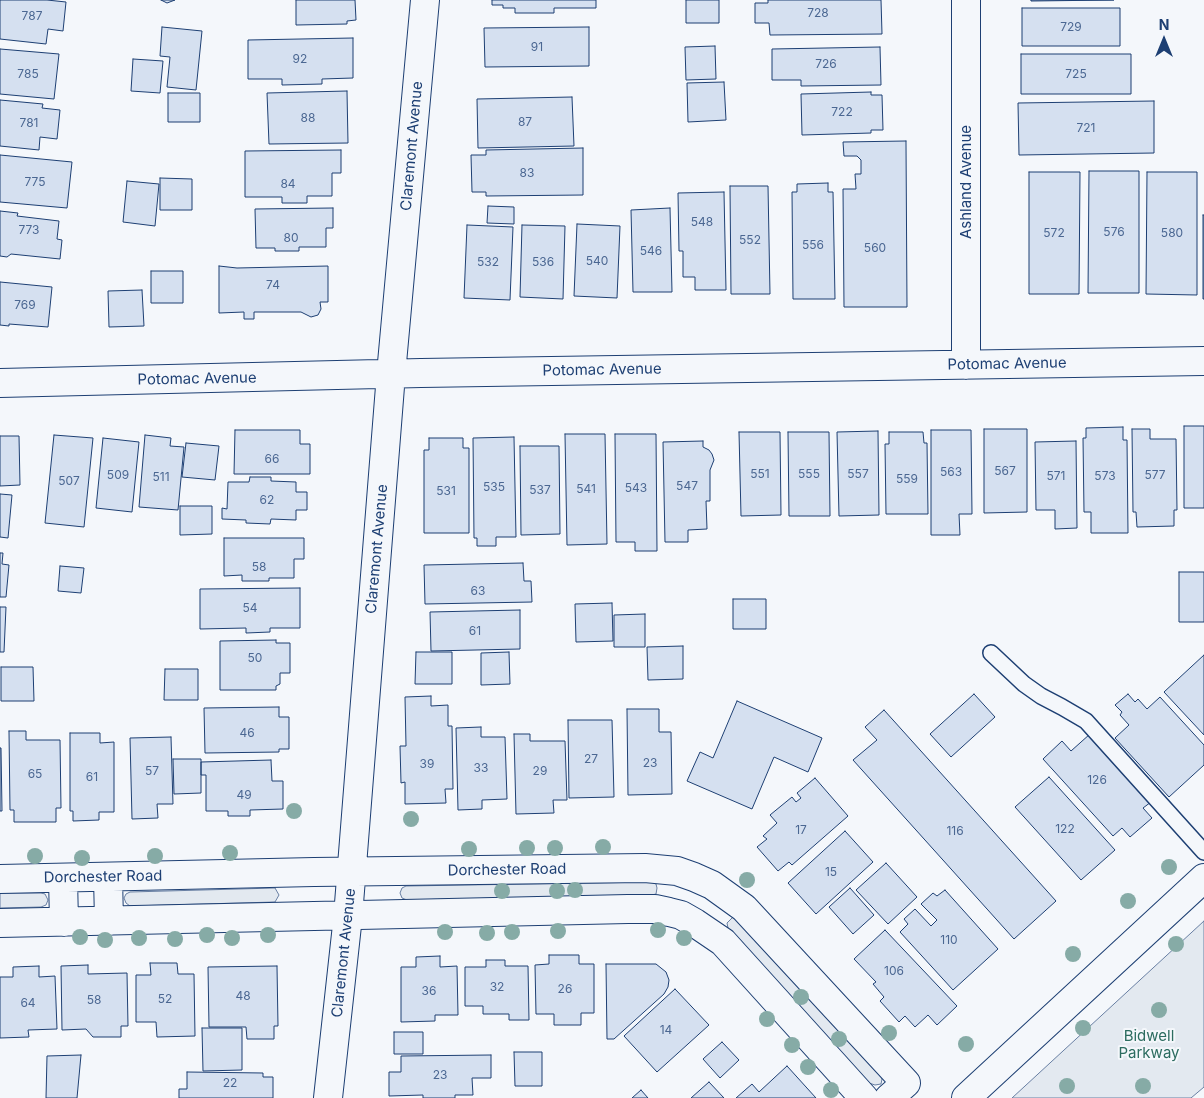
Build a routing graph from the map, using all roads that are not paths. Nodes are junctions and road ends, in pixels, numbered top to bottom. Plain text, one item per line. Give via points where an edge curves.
1 (425, 0) edge
2 (966, 0) edge
3 (1204, 361) edge
4 (966, 365) junction
5 (391, 374) junction
6 (0, 383) edge
7 (991, 653) dead end
8 (1204, 852) edge
9 (352, 871) junction
10 (677, 871) junction
11 (108, 877) junction
12 (63, 878) junction
13 (1204, 878) edge
14 (0, 879) edge
15 (722, 892) junction
16 (669, 912) junction
17 (348, 916) junction
18 (109, 921) junction
19 (64, 922) junction
20 (0, 924) edge
21 (705, 929) junction
22 (328, 1098) edge
23 (864, 1098) edge
24 (890, 1098) edge
25 (966, 1098) edge

1 - 5 street, Claremont Avenue
2 - 4 street, Ashland Avenue
3 - 4 street, Potomac Avenue
4 - 5 street, Potomac Avenue
5 - 6 street, Potomac Avenue
5 - 9 street, Claremont Avenue
7 - 8 lane via 1024,684 1086,721
9 - 10 street, Dorchester Road via 645,868
9 - 11 street, Dorchester Road
9 - 17 street, Claremont Avenue
10 - 15 street, Dorchester Road
10 - 16 street
11 - 12 street, Dorchester Road
11 - 18 street
12 - 14 street, Dorchester Road
12 - 19 street
13 - 25 street
15 - 21 street
15 - 24 street, Dorchester Road via 744,908 906,1083
16 - 17 street via 628,909
16 - 21 street
17 - 18 street
17 - 22 street, Claremont Avenue
18 - 19 street
19 - 20 street
21 - 23 street via 723,942

